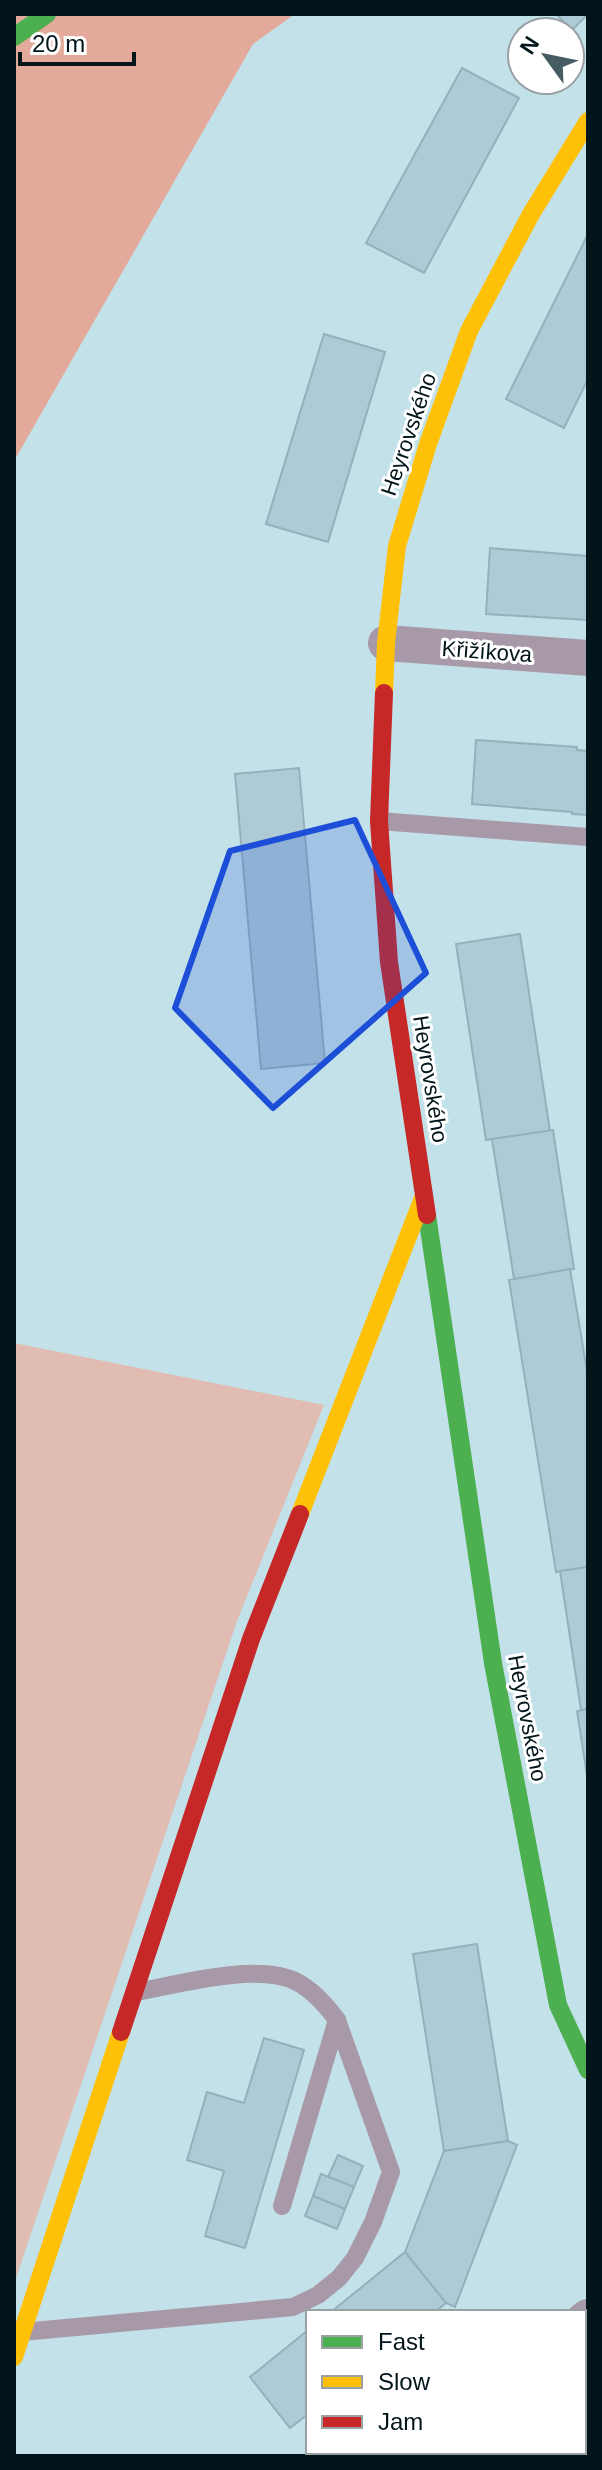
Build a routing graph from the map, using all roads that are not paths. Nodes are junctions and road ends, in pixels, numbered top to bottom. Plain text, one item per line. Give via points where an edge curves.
1 (47, 14) edge
2 (14, 37) edge
3 (588, 121) edge
4 (386, 643) junction
5 (588, 658) edge
6 (379, 821) junction
7 (588, 837) edge
8 (424, 1194) junction
9 (134, 1992) junction
10 (337, 2020) junction
11 (588, 2070) edge
12 (282, 2206) dead end
13 (22, 2332) junction
14 (14, 2357) edge

1 - 2 street
3 - 4 street, Heyrovského via 469,331 397,546
4 - 5 street, Křižíkova
4 - 6 street, Heyrovského
6 - 7 lane
6 - 8 street, Heyrovského via 389,962
8 - 9 street via 251,1639
8 - 11 street, Heyrovského via 493,1663 558,2005
9 - 10 lane via 253,1972 295,1981 322,2000
9 - 13 street
10 - 12 lane
10 - 13 lane via 391,2172 373,2222 339,2278 293,2307
13 - 14 street

